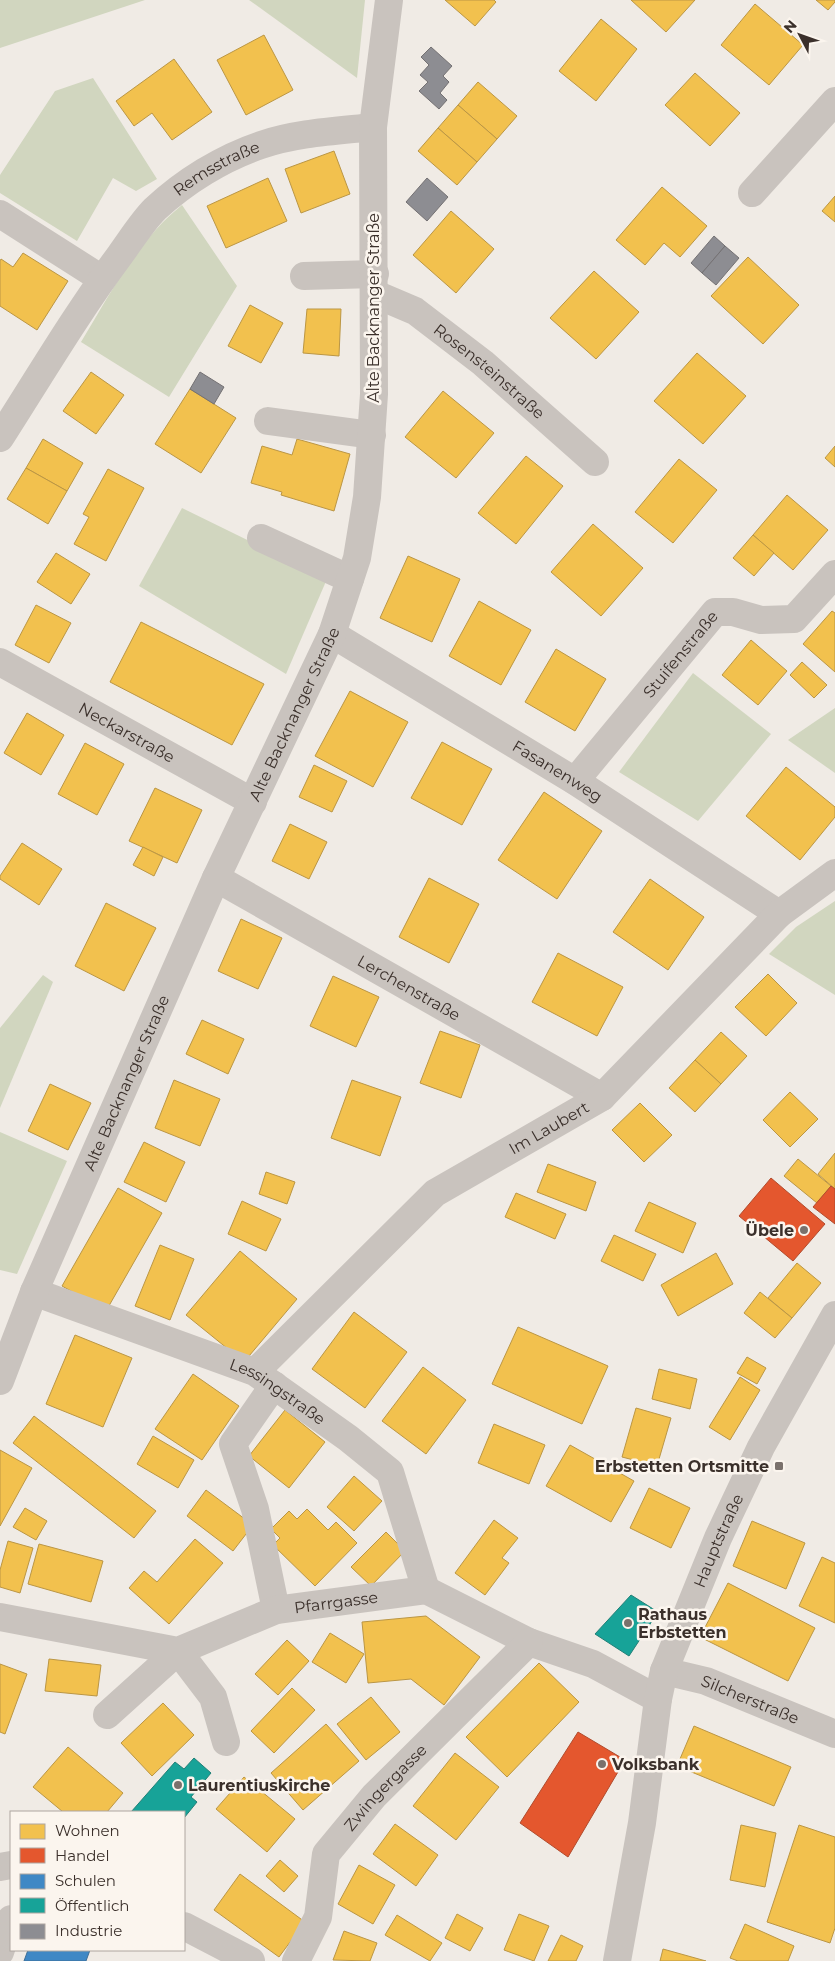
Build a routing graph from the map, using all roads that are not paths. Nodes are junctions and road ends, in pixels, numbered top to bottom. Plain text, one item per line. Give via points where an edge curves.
1 (388, 0) edge
2 (835, 101) edge
3 (373, 127) junction
4 (752, 193) dead end
5 (0, 214) edge
6 (304, 276) dead end
7 (102, 279) junction
8 (375, 284) junction
9 (268, 421) dead end
10 (372, 435) junction
11 (0, 438) edge
12 (595, 462) dead end
13 (261, 538) dead end
14 (835, 574) edge
15 (350, 579) junction
16 (332, 634) junction
17 (0, 662) edge
18 (574, 782) junction
19 (254, 802) junction
20 (835, 873) edge
21 (216, 878) junction
22 (779, 914) junction
23 (602, 1097) junction
24 (34, 1292) junction
25 (835, 1315) edge
26 (264, 1378) junction
27 (0, 1381) edge
28 (426, 1590) junction
29 (276, 1610) junction
30 (0, 1617) edge
31 (529, 1642) junction
32 (178, 1651) junction
33 (664, 1671) junction
34 (658, 1699) junction
35 (107, 1715) dead end
36 (835, 1734) edge
37 (226, 1742) dead end
38 (10, 1922) edge
39 (185, 1927) edge
40 (0, 1952) edge
41 (251, 1961) edge
42 (296, 1961) edge
43 (616, 1961) edge

1 - 3 street, Alte Backnanger Straße
2 - 4 street
3 - 7 street, Remsstraße via 296,136 232,157 190,181 153,211
3 - 8 street, Alte Backnanger Straße
5 - 7 street
6 - 8 street
7 - 11 street, Remsstraße
8 - 10 street, Alte Backnanger Straße
8 - 12 street, Rosensteinstraße via 482,364
9 - 10 street
10 - 15 street, Alte Backnanger Straße via 367,498 357,558
13 - 15 street
14 - 18 street, Stuifenstraße via 794,619 761,620 733,612 715,612
15 - 16 street, Alte Backnanger Straße
16 - 18 street, Fasanenweg
16 - 19 street, Alte Backnanger Straße
17 - 19 street, Neckarstraße
18 - 22 street, Fasanenweg
19 - 21 street, Alte Backnanger Straße
20 - 22 street, Im Laubert
21 - 23 street, Lerchenstraße
21 - 24 street, Alte Backnanger Straße
22 - 23 street, Im Laubert
23 - 26 street, Im Laubert via 435,1193
24 - 26 street, Lessingstraße
24 - 27 street, Alte Backnanger Straße
25 - 33 street, Hauptstraße via 761,1447 718,1538
26 - 28 street, Lessingstraße via 390,1472
26 - 29 street, Im Laubert via 233,1444 255,1510
28 - 29 street, Pfarrgasse
28 - 31 street
29 - 32 street, Pfarrgasse
30 - 32 street
31 - 34 street via 593,1664
31 - 42 street, Zwingergasse via 374,1796 326,1854 318,1917
32 - 35 street
32 - 37 street via 213,1697
33 - 34 street, Hauptstraße
33 - 36 street, Silcherstraße via 706,1681
34 - 43 street, Hauptstraße via 642,1823
38 - 40 street
39 - 41 street

